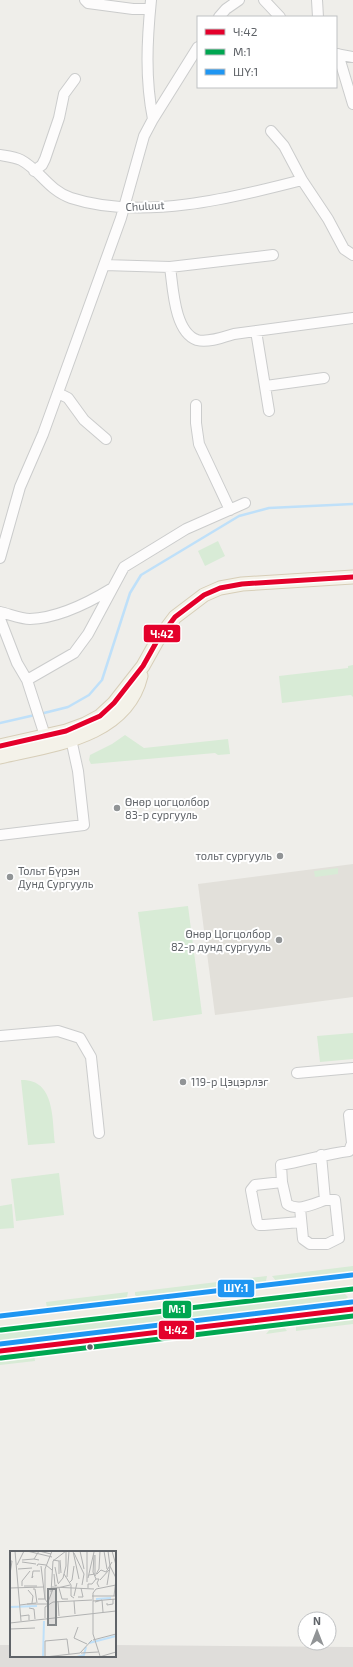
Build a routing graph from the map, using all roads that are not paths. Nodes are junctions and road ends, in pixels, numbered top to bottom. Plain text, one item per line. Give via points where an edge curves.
1 (85, 0) edge
2 (239, 0) edge
3 (264, 0) edge
4 (317, 0) edge
5 (150, 4) edge
6 (220, 16) edge
7 (279, 16) edge
8 (318, 16) edge
9 (197, 48) edge
10 (337, 54) edge
11 (353, 57) edge
12 (75, 80) dead end
13 (353, 104) edge
14 (153, 119) junction
15 (271, 131) dead end
16 (0, 155) edge
17 (34, 171) junction
18 (302, 180) junction
19 (123, 208) junction
20 (273, 255) dead end
21 (353, 255) edge
22 (104, 265) junction
23 (170, 267) junction
24 (353, 318) edge
25 (256, 331) junction
26 (324, 378) dead end
27 (266, 386) junction
28 (58, 393) junction
29 (196, 405) dead end
30 (269, 411) dead end
31 (106, 439) dead end
32 (245, 503) dead end
33 (230, 510) junction
34 (0, 558) edge
35 (353, 576) edge
36 (112, 589) junction
37 (0, 612) edge
38 (0, 619) edge
39 (143, 666) junction
40 (27, 680) junction
41 (45, 735) junction
42 (71, 740) junction
43 (0, 746) edge
44 (0, 757) edge
45 (0, 835) edge
46 (0, 1036) edge
47 (353, 1068) edge
48 (297, 1073) dead end
49 (353, 1115) edge
50 (99, 1133) dead end
51 (321, 1155) junction
52 (282, 1182) junction
53 (325, 1200) junction
54 (300, 1208) junction
55 (301, 1222) junction
56 (353, 1282) edge
57 (353, 1309) edge
58 (0, 1323) edge
59 (0, 1351) edge

1 - 5 street via 88,4 133,9
2 - 6 street
3 - 7 street
4 - 8 street
5 - 14 street via 146,67
9 - 14 street
10 - 11 street
10 - 13 street
12 - 17 street via 64,94 45,159
14 - 19 street via 144,136
15 - 18 street via 284,146
16 - 17 street, Chuluut via 20,159
17 - 19 street, Chuluut via 55,191 71,198
18 - 19 street, Chuluut via 238,196 194,203
18 - 21 street via 344,249
19 - 22 street
20 - 23 street
22 - 23 street
22 - 28 street
23 - 25 street via 175,307 189,335 198,340 218,339
24 - 25 street
25 - 27 street
26 - 27 street
27 - 30 street
28 - 31 street via 68,398 84,420
28 - 34 street via 20,487
29 - 33 street via 199,444
32 - 33 street
33 - 36 street via 186,528 139,556 124,567
35 - 39 main road via 242,584 220,588 204,595 175,617 157,640
36 - 37 street via 88,602 55,614 30,619
36 - 40 street via 74,654
38 - 40 street
39 - 41 main road via 114,703 100,716 85,724
39 - 42 main road via 131,698 122,710 89,734
40 - 41 street
41 - 42 main road
41 - 43 main road
41 - 44 main road
42 - 45 street via 78,771 84,824
46 - 50 street via 58,1030 80,1038 91,1057
47 - 48 street
49 - 51 street via 349,1115 352,1143 349,1151
51 - 52 street via 314,1159 281,1165
51 - 53 street
52 - 54 street via 287,1204
52 - 55 street via 255,1185 251,1190 257,1222 264,1225
53 - 54 street
53 - 55 street via 335,1200 339,1238 327,1244 310,1244 303,1239
54 - 55 street
56 - 58 highway
57 - 59 highway

